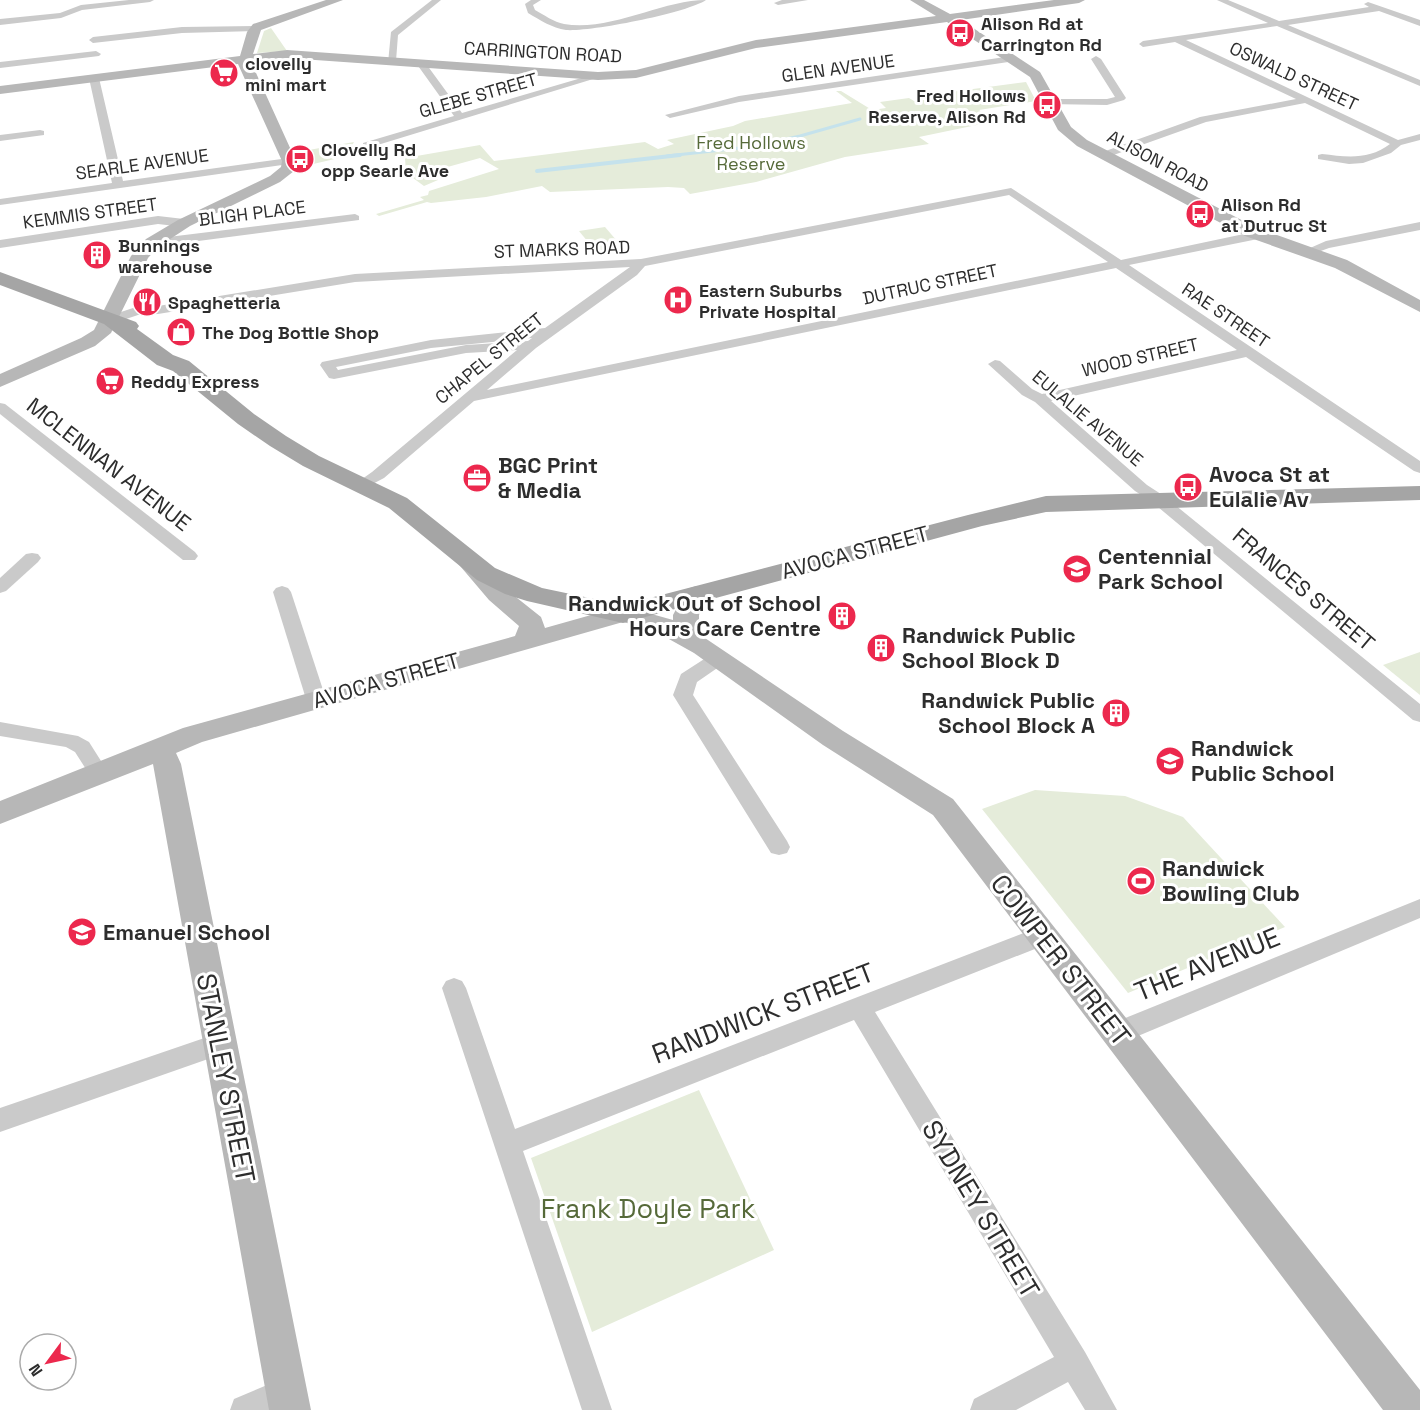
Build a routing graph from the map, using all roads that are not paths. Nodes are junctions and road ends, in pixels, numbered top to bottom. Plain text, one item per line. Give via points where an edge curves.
1 (150, 0) edge
2 (337, 0) edge
3 (437, 0) edge
4 (537, 0) edge
5 (702, 0) edge
6 (804, 0) edge
7 (916, 0) edge
8 (1079, 0) edge
9 (1221, 0) edge
10 (1357, 0) edge
11 (778, 3) dead end
12 (82, 4) edge
13 (1381, 9) junction
14 (949, 18) junction
15 (0, 22) edge
16 (1277, 23) junction
17 (1420, 23) edge
18 (255, 29) junction
19 (1176, 39) junction
20 (1143, 44) dead end
21 (96, 54) junction
22 (244, 59) junction
23 (1012, 59) junction
24 (1096, 59) dead end
25 (391, 61) junction
26 (422, 63) junction
27 (0, 65) edge
28 (598, 75) junction
29 (98, 78) junction
30 (1420, 83) edge
31 (0, 90) edge
32 (1307, 100) junction
33 (1050, 102) junction
34 (670, 115) dead end
35 (460, 117) junction
36 (40, 133) dead end
37 (1420, 137) edge
38 (0, 138) edge
39 (1398, 143) junction
40 (367, 145) dead end
41 (1104, 155) junction
42 (1322, 157) dead end
43 (289, 161) junction
44 (118, 185) junction
45 (1011, 191) joint
46 (0, 202) edge
47 (355, 218) dead end
48 (184, 224) junction
49 (1420, 226) edge
50 (1258, 235) junction
51 (152, 243) junction
52 (0, 244) edge
53 (1307, 252) junction
54 (640, 263) junction
55 (1118, 264) junction
56 (0, 278) edge
57 (1419, 305) edge
58 (111, 320) junction
59 (550, 332) junction
60 (531, 345) junction
61 (1248, 352) junction
62 (995, 364) dead end
63 (0, 381) edge
64 (468, 398) junction
65 (1040, 399) junction
66 (0, 407) edge
67 (1420, 468) edge
68 (363, 484) junction
69 (1420, 493) edge
70 (1158, 499) junction
71 (189, 556) dead end
72 (32, 558) dead end
73 (467, 560) junction
74 (0, 586) edge
75 (282, 592) dead end
76 (696, 594) junction
77 (623, 614) junction
78 (686, 637) junction
79 (524, 642) junction
80 (719, 658) junction
81 (316, 699) junction
82 (1420, 715) edge
83 (0, 729) edge
84 (159, 748) junction
85 (98, 772) junction
86 (0, 813) edge
87 (779, 847) dead end
88 (1420, 908) edge
89 (1042, 936) junction
90 (454, 988) dead end
91 (860, 1008) junction
92 (1117, 1033) junction
93 (219, 1044) junction
94 (0, 1120) edge
95 (506, 1145) junction
96 (1074, 1363) junction
97 (288, 1401) edge
98 (245, 1410) edge
99 (597, 1410) edge
100 (985, 1410) edge
101 (1102, 1410) edge
102 (1409, 1410) edge

1 - 12 street
2 - 18 main road
3 - 25 street via 394,34
4 - 5 street via 529,4 531,11 557,26 580,28
6 - 11 street
7 - 14 main road, ALISON ROAD
8 - 14 main road, CARRINGTON ROAD
9 - 16 street
10 - 13 street
12 - 15 street via 61,15
13 - 16 street
13 - 17 street
14 - 23 main road, ALISON ROAD
14 - 28 main road, CARRINGTON ROAD via 756,44 636,74
16 - 19 street
16 - 30 street
18 - 21 street via 92,37
18 - 22 main road
19 - 20 street
19 - 32 street, OSWALD STREET
21 - 27 street
21 - 29 street
22 - 25 main road, CARRINGTON ROAD via 287,54
22 - 29 main road, CARRINGTON ROAD
22 - 43 main road
23 - 33 main road, ALISON ROAD via 1038,78
23 - 34 street, GLEN AVENUE via 739,99
24 - 33 street via 1121,98 1107,102
25 - 26 main road, CARRINGTON ROAD
26 - 28 main road, CARRINGTON ROAD
26 - 35 street
28 - 35 street, GLEBE STREET
29 - 31 main road, CARRINGTON ROAD
29 - 44 street
32 - 39 street, OSWALD STREET
32 - 41 street via 1221,114
33 - 41 main road, ALISON ROAD via 1069,134
35 - 40 street, GLEBE STREET
36 - 38 street
37 - 39 street
39 - 42 street via 1363,160
41 - 50 main road, ALISON ROAD
43 - 44 street, SEARLE AVENUE
43 - 48 main road via 289,168 282,174
44 - 46 street, SEARLE AVENUE
45 - 54 street, ST MARKS ROAD
45 - 55 street, RAE STREET
47 - 51 street, BLIGH PLACE
48 - 51 main road
48 - 52 street, KEMMIS STREET via 158,220
49 - 53 street
50 - 53 main road, ALISON ROAD
50 - 55 street, DUTRUC STREET
51 - 58 main road via 140,256
53 - 57 main road, ALISON ROAD via 1341,264
54 - 58 street, ST MARKS ROAD via 355,278 136,311
54 - 59 street, CHAPEL STREET
55 - 61 street, RAE STREET
55 - 64 street, DUTRUC STREET
56 - 58 main road
58 - 63 main road via 102,333 88,342
58 - 68 main road via 165,360 181,366 278,441
59 - 60 street, CHAPEL STREET
59 - 60 street via 431,344 327,365 334,375 466,349
60 - 64 street, CHAPEL STREET
61 - 65 street, WOOD STREET
61 - 67 street, RAE STREET
62 - 65 street, EULALIE AVENUE
64 - 68 street, CHAPEL STREET
65 - 70 street, EULALIE AVENUE
66 - 71 street, MCLENNAN AVENUE
68 - 73 main road via 398,502
69 - 70 main road, AVOCA STREET
70 - 76 main road, AVOCA STREET via 1035,506
70 - 82 street, FRANCES STREET
72 - 74 street
73 - 77 main road via 515,588
73 - 79 main road via 532,623
75 - 81 street
76 - 77 main road, AVOCA STREET
76 - 78 main road via 686,615
77 - 78 main road, COWPER STREET via 659,623
77 - 79 main road, AVOCA STREET
78 - 80 main road, COWPER STREET
79 - 81 main road, AVOCA STREET
80 - 87 street via 688,679 683,695
80 - 89 main road, COWPER STREET via 833,738 943,807
81 - 84 main road, AVOCA STREET
83 - 85 street via 71,741 82,747
84 - 85 main road, AVOCA STREET
84 - 93 main road, STANLEY STREET via 167,764
85 - 86 main road, AVOCA STREET
88 - 92 street, THE AVENUE
89 - 91 street, RANDWICK STREET
89 - 92 main road, COWPER STREET
90 - 95 street
91 - 95 street, RANDWICK STREET
91 - 96 street, SYDNEY STREET
92 - 102 main road, COWPER STREET
93 - 94 street
93 - 97 main road, STANLEY STREET
95 - 99 street
96 - 100 street
96 - 101 street, SYDNEY STREET
97 - 98 street

